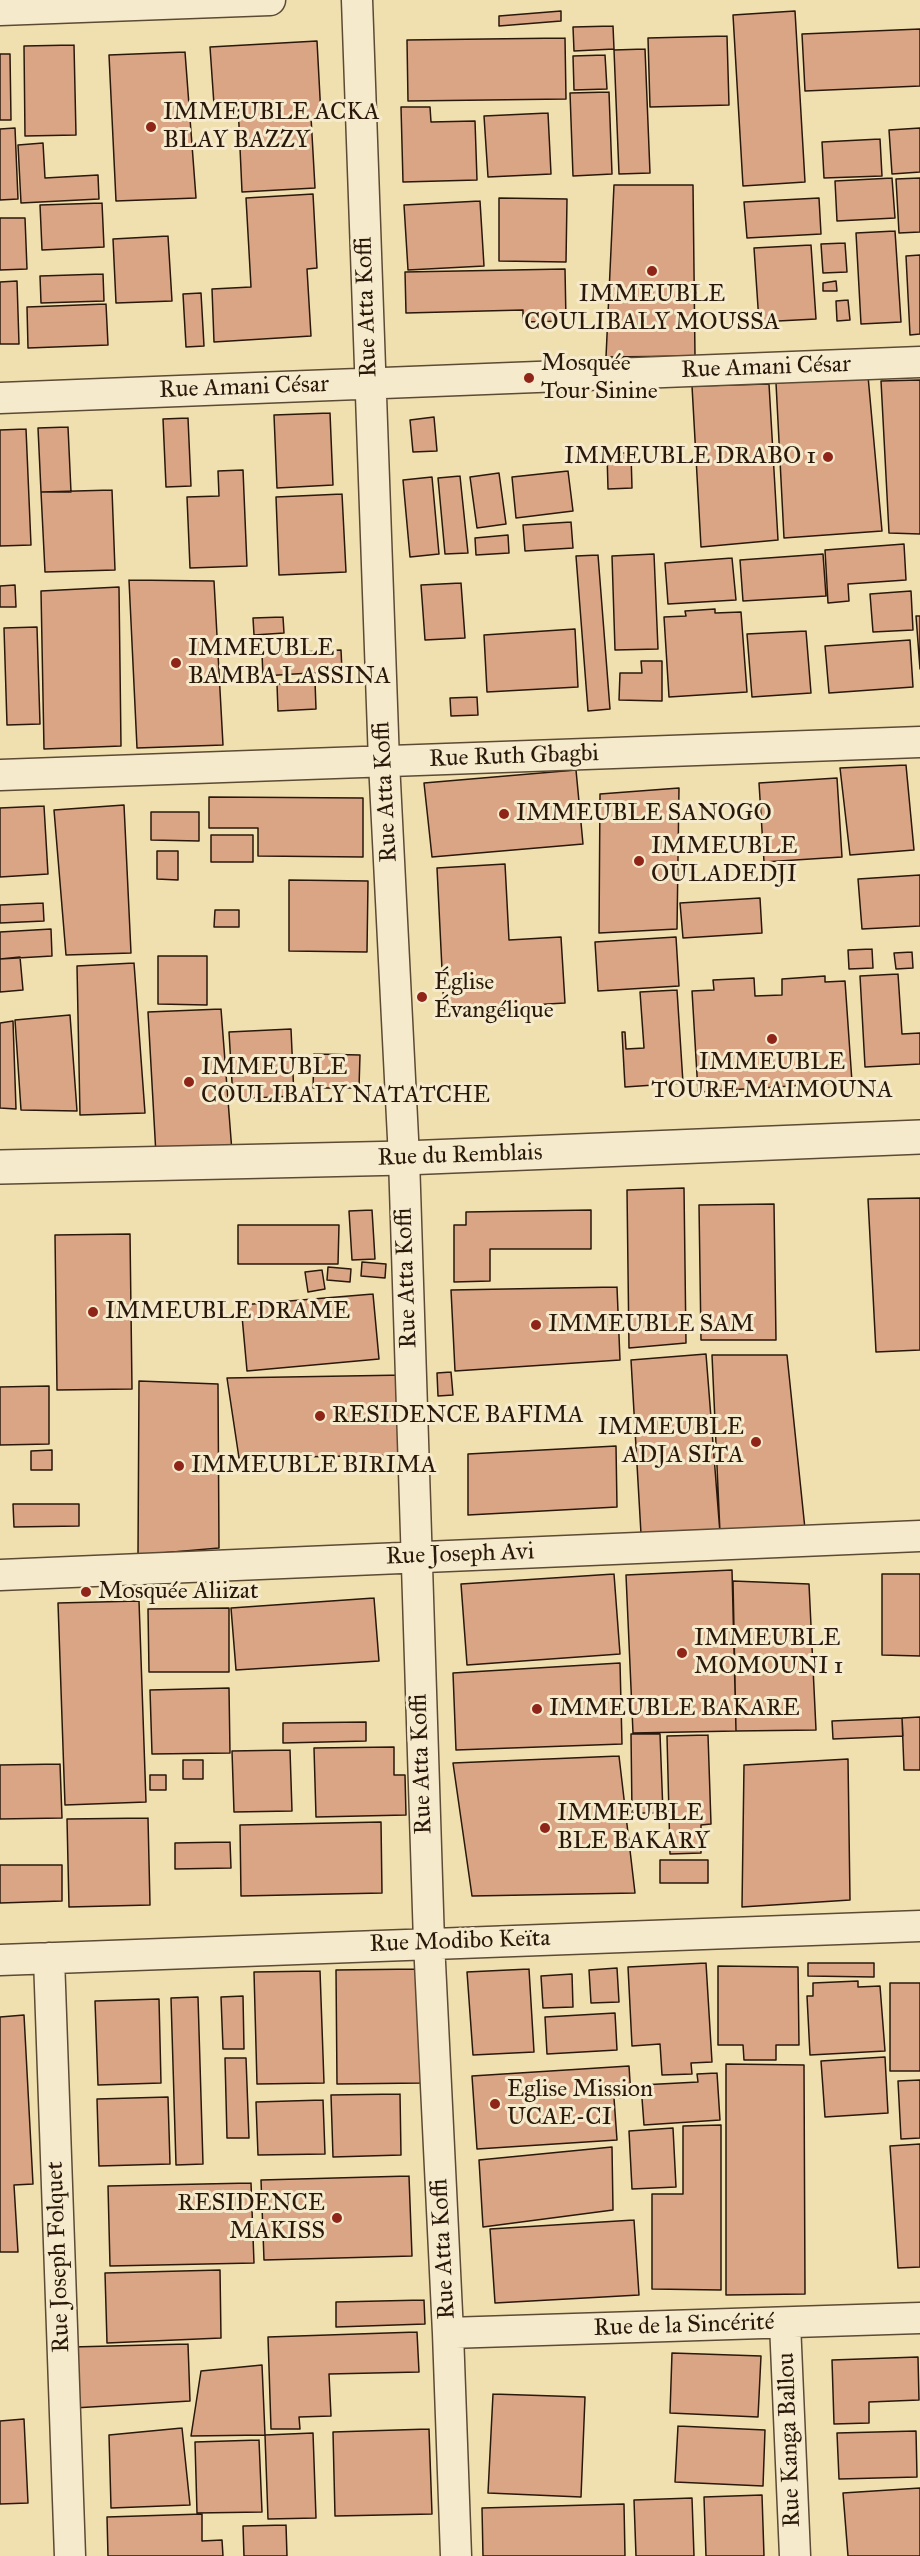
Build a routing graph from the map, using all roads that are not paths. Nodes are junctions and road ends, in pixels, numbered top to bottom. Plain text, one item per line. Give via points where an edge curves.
1 (270, 0) edge
2 (357, 0) edge
3 (0, 10) edge
4 (920, 362) edge
5 (369, 383) junction
6 (0, 398) edge
7 (920, 742) edge
8 (384, 762) junction
9 (0, 775) edge
10 (920, 1137) edge
11 (404, 1158) junction
12 (0, 1167) edge
13 (920, 1536) edge
14 (415, 1557) junction
15 (0, 1575) edge
16 (920, 1926) edge
17 (429, 1942) junction
18 (49, 1958) junction
19 (0, 1960) edge
20 (920, 2318) edge
21 (785, 2323) junction
22 (448, 2332) junction
23 (70, 2556) edge
24 (456, 2556) edge
25 (795, 2556) edge

1 - 3 street
2 - 5 street, Rue Atta Koffi
4 - 5 street, Rue Amani César
5 - 6 street, Rue Amani César
5 - 8 street, Rue Atta Koffi
7 - 8 street, Rue Ruth Gbagbi
8 - 9 street, Rue Ruth Gbagbi
8 - 11 street, Rue Atta Koffi
10 - 11 street, Rue du Remblais
11 - 12 street, Rue du Remblais
11 - 14 street, Rue Atta Koffi
13 - 14 street, Rue Joseph Avi
14 - 15 street, Rue Joseph Avi
14 - 17 street, Rue Atta Koffi
16 - 17 street, Rue Modibo Keïta
17 - 18 street, Rue Modibo Keïta
17 - 22 street, Rue Atta Koffi
18 - 19 street, Rue Modibo Keïta
18 - 23 street, Rue Joseph Folquet
20 - 21 street, Rue de la Sincérité
21 - 22 street, Rue de la Sincérité
21 - 25 street, Rue Kanga Ballou
22 - 24 street, Rue Atta Koffi

